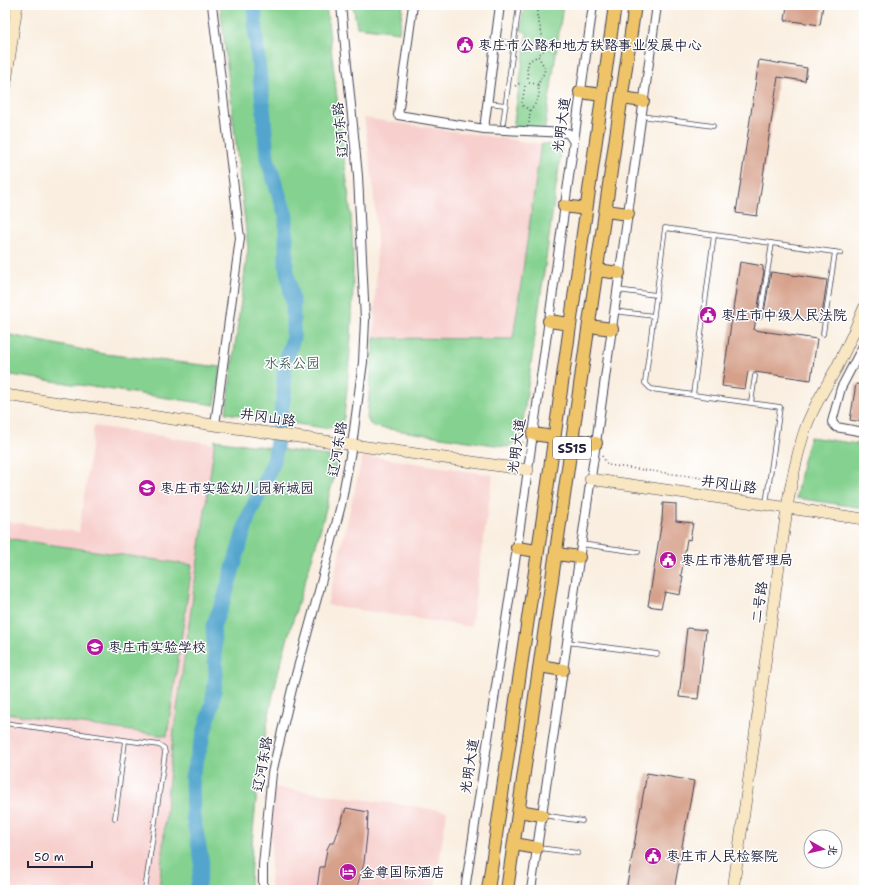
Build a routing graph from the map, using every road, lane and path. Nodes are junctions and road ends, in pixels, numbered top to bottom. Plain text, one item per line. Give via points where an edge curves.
1 (17, 5) edge
2 (212, 5) edge
3 (341, 5) edge
4 (413, 5) edge
5 (500, 5) edge
6 (519, 5) edge
7 (539, 5) edge
8 (593, 5) edge
9 (615, 5) edge
10 (635, 5) edge
11 (657, 5) edge
12 (495, 41) junction
13 (514, 44) junction
14 (538, 56) junction
15 (528, 78) dead end
16 (522, 82) dead end
17 (529, 83) dead end
18 (538, 84) junction
19 (515, 86) dead end
20 (525, 86) dead end
21 (5, 89) edge
22 (580, 92) junction
23 (602, 95) junction
24 (622, 98) junction
25 (643, 101) junction
26 (487, 103) junction
27 (506, 105) junction
28 (531, 110) junction
29 (641, 116) junction
30 (503, 123) dead end
31 (528, 125) dead end
32 (713, 126) dead end
33 (484, 129) junction
34 (574, 142) junction
35 (564, 206) junction
36 (586, 209) junction
37 (606, 211) junction
38 (628, 214) junction
39 (714, 235) junction
40 (772, 243) junction
41 (835, 252) junction
42 (841, 253) dead end
43 (597, 270) junction
44 (620, 273) junction
45 (617, 290) junction
46 (656, 294) junction
47 (864, 308) edge
48 (614, 311) junction
49 (654, 316) junction
50 (760, 317) dead end
51 (549, 321) junction
52 (570, 324) junction
53 (589, 326) junction
54 (612, 329) junction
55 (823, 334) dead end
56 (864, 344) edge
57 (755, 376) dead end
58 (5, 395) edge
59 (693, 395) junction
60 (751, 404) junction
61 (215, 425) junction
62 (864, 432) edge
63 (529, 437) junction
64 (554, 437) junction
65 (573, 440) junction
66 (596, 443) junction
67 (352, 444) junction
68 (509, 450) dead end
69 (602, 456) dead end
70 (528, 470) junction
71 (590, 479) junction
72 (760, 486) dead end
73 (766, 505) junction
74 (787, 508) junction
75 (864, 519) edge
76 (581, 544) junction
77 (517, 548) junction
78 (538, 551) junction
79 (638, 552) dead end
80 (557, 554) junction
81 (579, 557) junction
82 (567, 642) junction
83 (657, 654) dead end
84 (540, 666) junction
85 (563, 670) junction
86 (5, 723) edge
87 (126, 741) junction
88 (519, 812) junction
89 (542, 815) junction
90 (115, 818) dead end
91 (582, 821) dead end
92 (514, 844) junction
93 (537, 848) junction
94 (578, 854) dead end
95 (145, 890) edge
96 (263, 890) edge
97 (465, 890) edge
98 (488, 890) edge
99 (507, 890) edge
100 (530, 890) edge
101 (733, 890) edge

1 - 21 street
2 - 61 street via 240,238
3 - 67 street, 辽河东路 via 358,176 366,320
4 - 33 street via 398,115
5 - 12 street
6 - 13 lane
7 - 14 path via 537,16 543,51
8 - 22 street, 光明大道 / S515
9 - 23 main road, S515
10 - 24 main road, S515
11 - 25 street, S515
12 - 13 lane
12 - 26 street
13 - 27 lane
14 - 15 path via 529,61
14 - 18 path via 545,68
16 - 19 path
17 - 18 path
18 - 28 path via 538,100
20 - 28 path via 522,103
22 - 23 main road
22 - 34 street, 光明大道 / S515
23 - 36 main road, S515
24 - 25 main road
24 - 37 main road, S515
25 - 29 street, S515
26 - 27 lane
26 - 33 street
27 - 30 lane
28 - 31 path
29 - 32 lane
29 - 38 street, S515
33 - 34 street via 568,133
34 - 35 street, 光明大道 / S515
35 - 36 main road
35 - 51 street, 光明大道 / S515
36 - 52 main road, S515
37 - 38 main road
37 - 43 main road, S515
38 - 44 street, S515
39 - 40 lane
39 - 46 lane via 665,228
39 - 59 lane
40 - 41 lane
40 - 50 lane
41 - 42 lane
41 - 55 lane
43 - 44 main road
43 - 53 main road, S515
44 - 45 street, S515
45 - 46 lane
45 - 48 street, S515
46 - 49 lane
47 - 74 street, 二号路 via 806,427 795,464
48 - 49 lane
48 - 54 street, S515
49 - 59 lane via 645,383 651,389
51 - 52 main road
51 - 63 street, 光明大道 / S515
52 - 64 main road, S515
53 - 54 main road
53 - 65 main road, S515
54 - 66 street, S515
56 - 62 street via 840,388 832,422 836,427
57 - 60 lane
58 - 61 street, 井冈山路
59 - 60 lane
60 - 73 lane via 780,407
61 - 67 street, 井冈山路
63 - 64 main road
63 - 68 path via 518,447
63 - 70 street, 光明大道 / S515
64 - 78 main road, S515
65 - 66 main road
65 - 80 main road, S515
66 - 71 street, S515
67 - 70 street, 井冈山路
67 - 96 street, 辽河东路 via 341,505 272,773
69 - 72 path via 608,465
70 - 77 street, 光明大道 / S515
71 - 73 street, 井冈山路
71 - 76 street, S515
73 - 74 street, 井冈山路
74 - 75 street, 井冈山路
74 - 101 street, 二号路
76 - 79 lane
76 - 81 street, S515
77 - 78 main road
77 - 97 street, 光明大道 / S515
78 - 98 main road, S515
80 - 81 main road
80 - 84 main road, S515
81 - 82 street, S515
82 - 83 lane
82 - 85 street, S515
84 - 85 main road
84 - 88 main road, S515
85 - 89 street, S515
86 - 87 lane
87 - 90 lane
87 - 95 lane via 159,745 164,748 165,753
88 - 89 main road
88 - 92 main road, S515
89 - 91 lane
89 - 93 street, S515
92 - 93 main road
92 - 99 main road, S515
93 - 94 lane
93 - 100 street, S515

